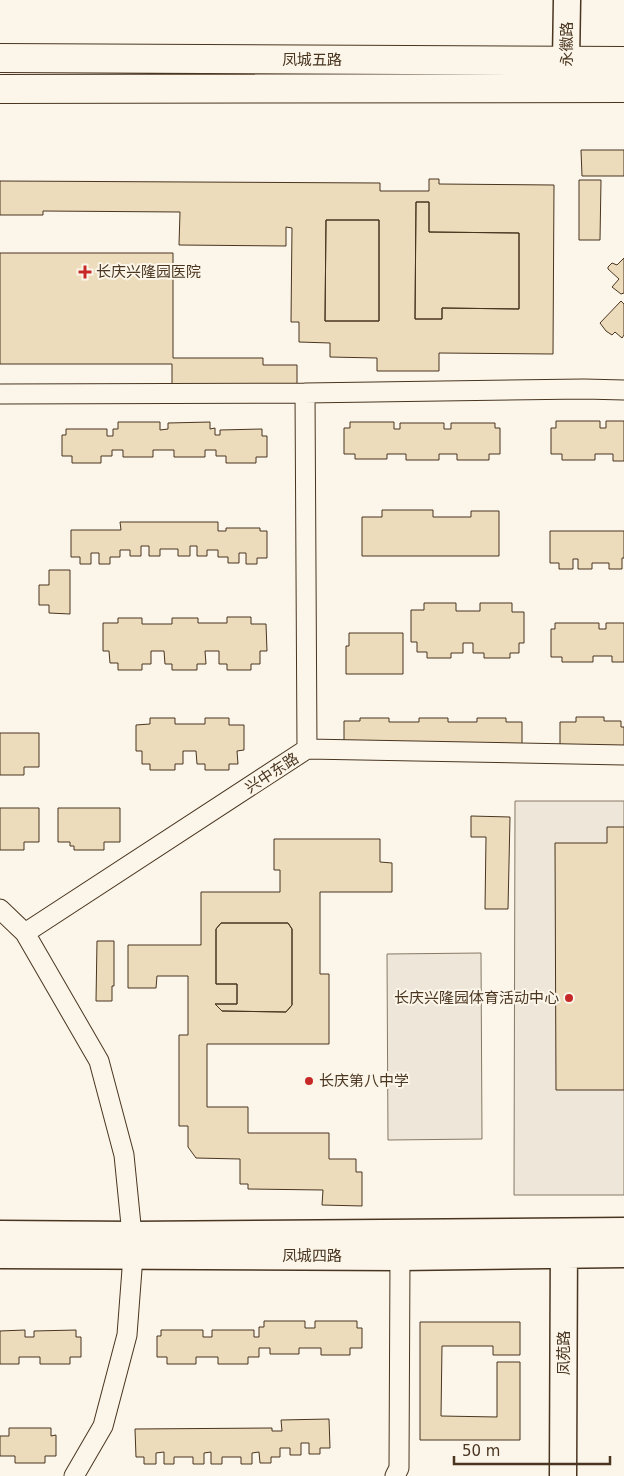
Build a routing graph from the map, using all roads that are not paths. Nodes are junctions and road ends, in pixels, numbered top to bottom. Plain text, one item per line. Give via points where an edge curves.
1 (566, 0) edge
2 (0, 58) edge
3 (566, 61) junction
4 (624, 61) edge
5 (568, 88) junction
6 (624, 88) edge
7 (0, 89) edge
8 (624, 390) edge
9 (305, 393) junction
10 (0, 394) edge
11 (307, 749) junction
12 (624, 756) edge
13 (0, 909) edge
14 (25, 933) junction
15 (624, 1231) edge
16 (0, 1234) edge
17 (565, 1242) junction
18 (133, 1245) junction
19 (0, 1254) edge
20 (624, 1254) edge
21 (400, 1257) junction
22 (74, 1476) edge
23 (395, 1476) edge
24 (563, 1476) edge

1 - 3 street, 永徽路
2 - 3 main road, 凤城五路
3 - 4 main road, 凤城五路
3 - 5 street, 永徽路
5 - 6 main road, 凤城五路
5 - 7 main road, 凤城五路
8 - 9 street
9 - 10 street
9 - 11 street
11 - 12 street, 兴中东路
11 - 14 street, 兴中东路
13 - 14 street
14 - 18 street via 100,1061 124,1155
15 - 17 street, 凤城四路
16 - 18 street, 凤城四路
17 - 18 street, 凤城四路 via 392,1234
17 - 20 street, 凤城四路
17 - 21 street, 凤城四路
17 - 24 street, 凤苑路
18 - 19 street, 凤城四路
18 - 21 street, 凤城四路
18 - 22 street via 128,1335 103,1426
21 - 23 street via 399,1468

